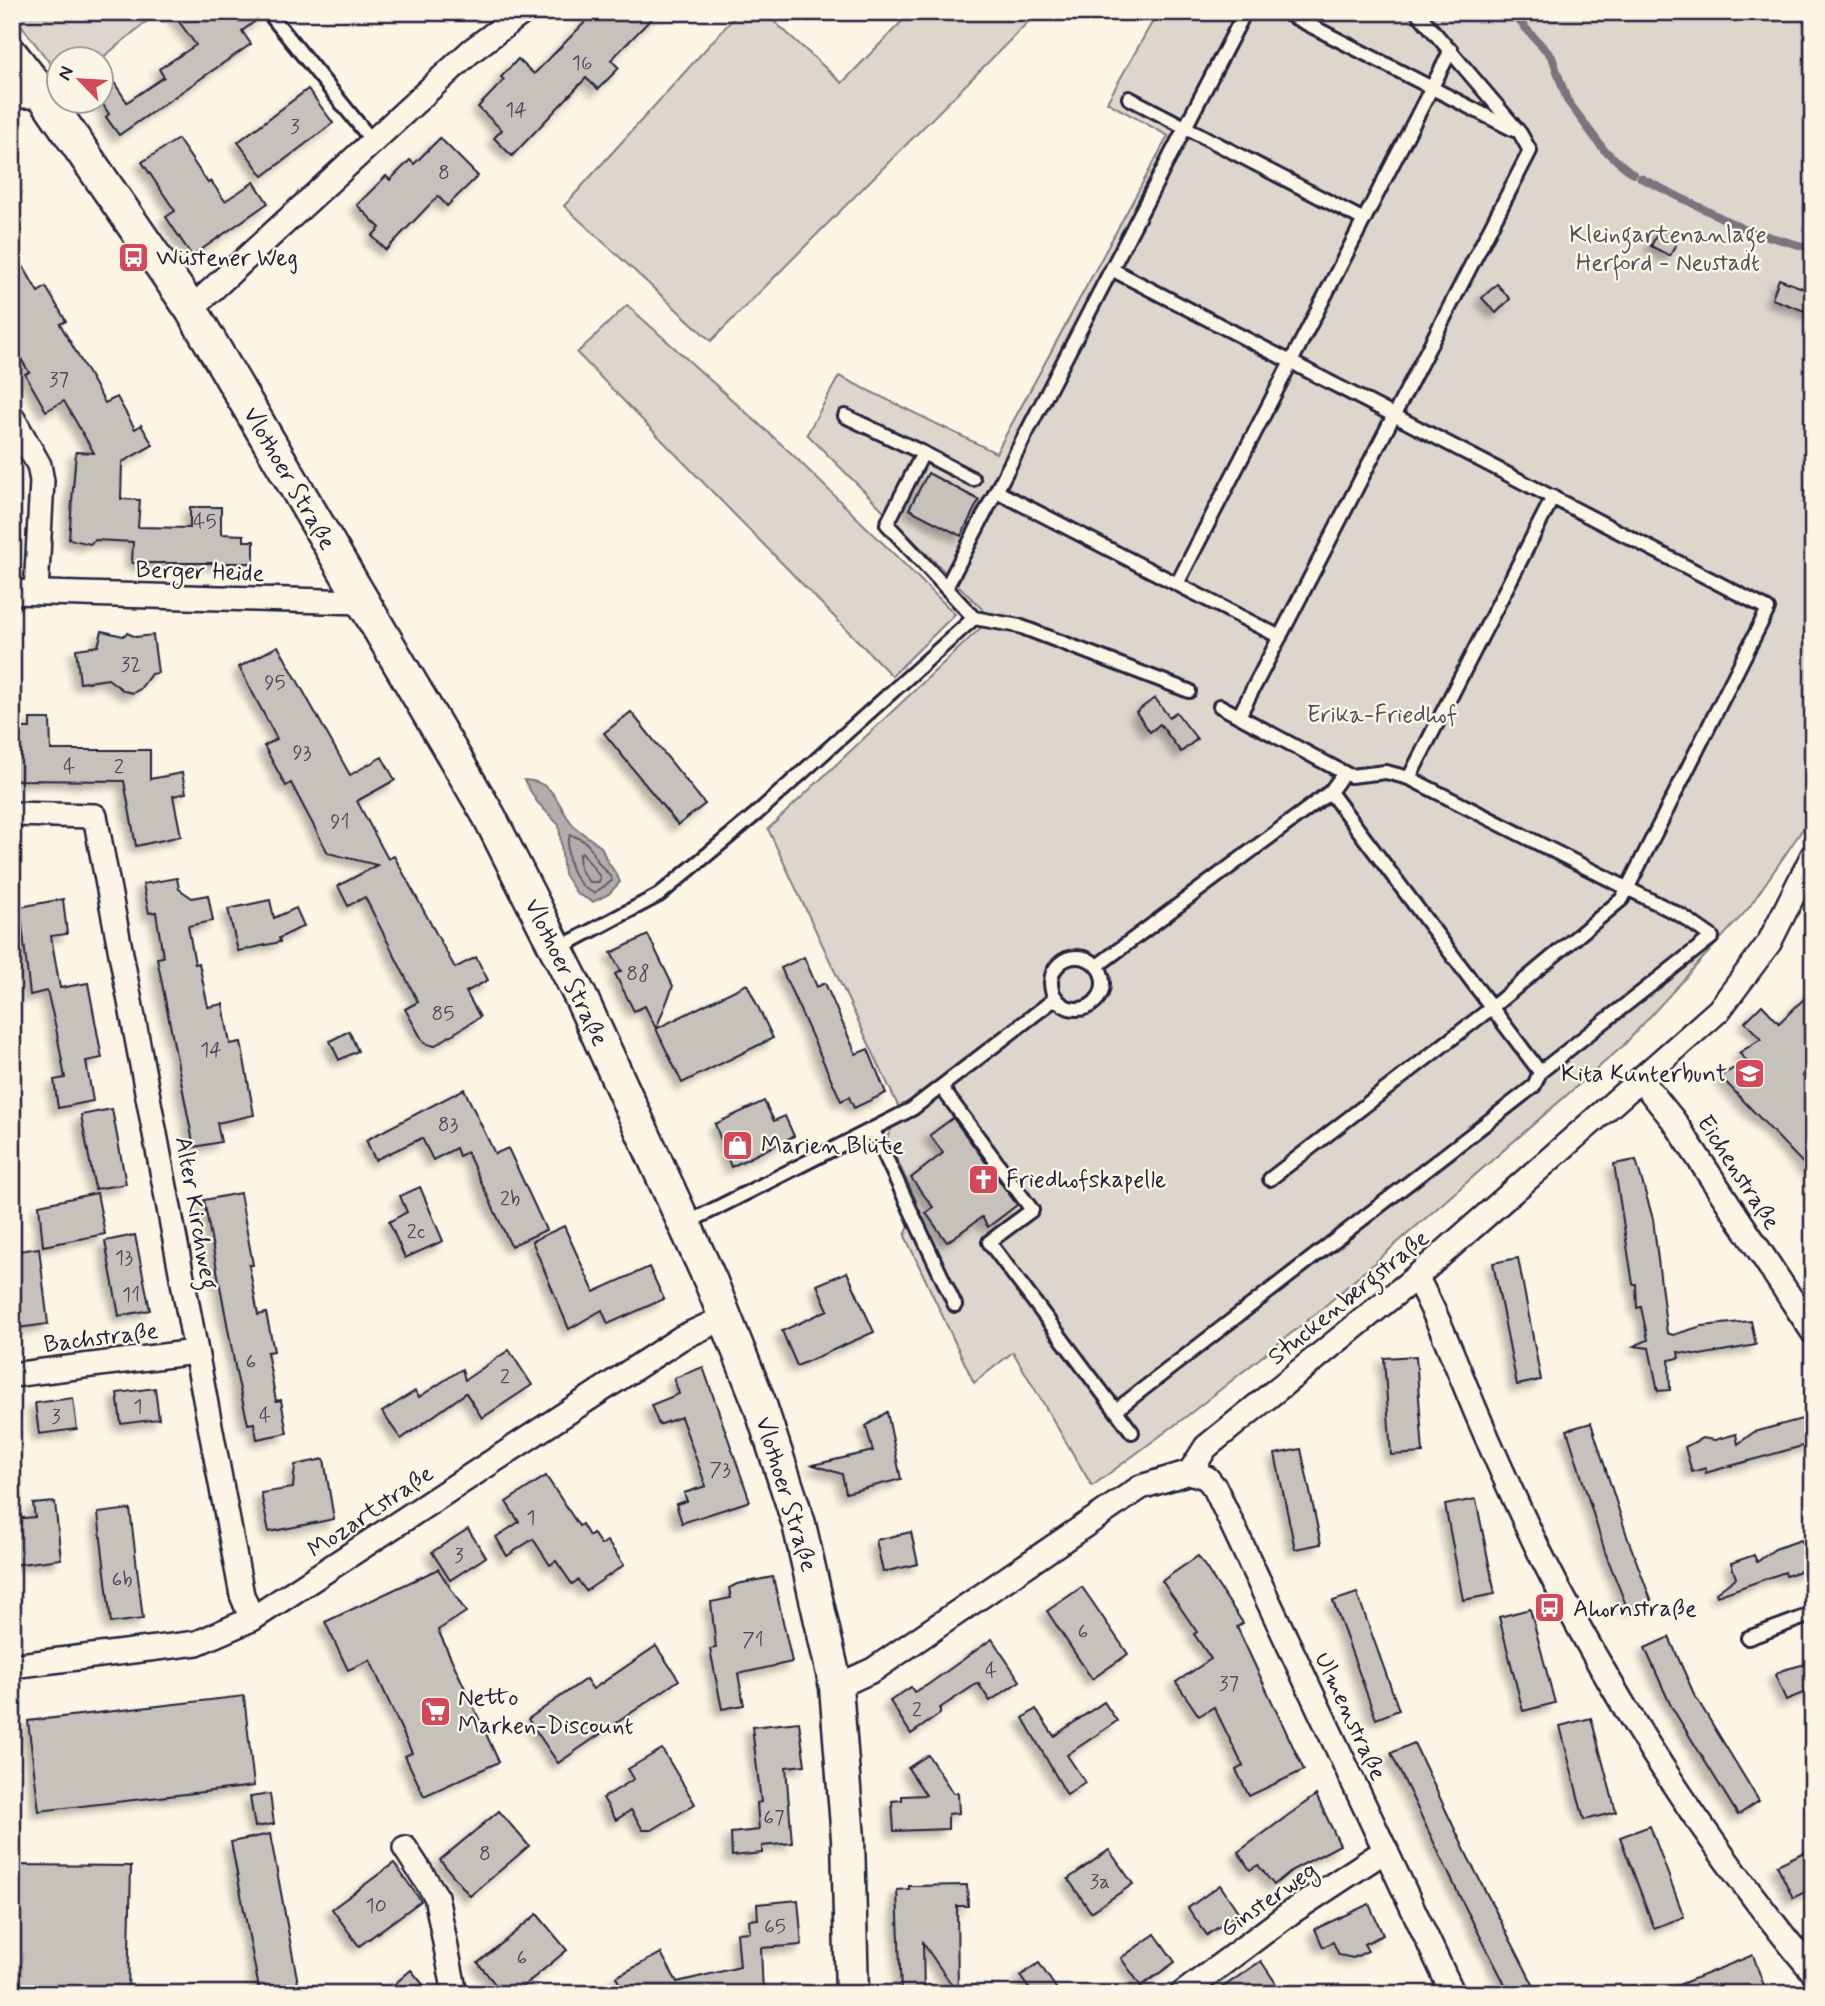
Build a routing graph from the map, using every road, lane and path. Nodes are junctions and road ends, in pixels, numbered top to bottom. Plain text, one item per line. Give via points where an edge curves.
1 (268, 12) edge
2 (523, 12) edge
3 (1245, 12) edge
4 (1284, 12) edge
5 (1417, 12) edge
6 (1451, 50) junction
7 (12, 55) edge
8 (1431, 88) junction
9 (12, 96) edge
10 (44, 96) junction
11 (1129, 98) dead end
12 (1185, 128) junction
13 (1520, 133) junction
14 (373, 142) junction
15 (1364, 220) junction
16 (1113, 270) junction
17 (191, 309) junction
18 (1291, 362) junction
19 (1395, 415) junction
20 (845, 416) dead end
21 (12, 417) edge
22 (18, 440) edge
23 (923, 453) junction
24 (973, 479) dead end
25 (998, 492) junction
26 (1553, 497) junction
27 (1177, 584) junction
28 (946, 588) junction
29 (12, 592) edge
30 (36, 592) junction
31 (362, 602) junction
32 (974, 618) junction
33 (1280, 637) junction
34 (1189, 691) dead end
35 (1220, 706) dead end
36 (1239, 716) junction
37 (1344, 773) junction
38 (1409, 778) junction
39 (1330, 792) junction
40 (12, 814) edge
41 (1813, 855) edge
42 (1626, 890) junction
43 (557, 949) junction
44 (1097, 966) junction
45 (1056, 998) junction
46 (1490, 1009) junction
47 (1540, 1072) junction
48 (1641, 1080) junction
49 (941, 1087) junction
50 (873, 1130) junction
51 (1270, 1179) dead end
52 (685, 1224) junction
53 (1416, 1277) junction
54 (955, 1305) dead end
55 (726, 1317) junction
56 (1813, 1332) edge
57 (195, 1352) junction
58 (12, 1375) edge
59 (1116, 1410) junction
60 (1132, 1432) dead end
61 (1190, 1472) junction
62 (1813, 1614) edge
63 (252, 1619) junction
64 (1748, 1638) dead end
65 (12, 1667) edge
66 (836, 1687) junction
67 (405, 1848) dead end
68 (1386, 1850) junction
69 (1813, 1972) edge
70 (455, 1994) edge
71 (852, 1994) edge
72 (1182, 1994) edge
73 (1453, 1994) edge

1 - 14 lane
2 - 14 street via 471,51
3 - 12 lane
4 - 8 lane
5 - 6 lane
6 - 8 lane
6 - 13 lane
7 - 10 street, Vlothoer Straße
8 - 13 lane
8 - 15 lane
9 - 10 street
10 - 17 street, Vlothoer Straße
11 - 12 lane
12 - 15 lane
12 - 16 lane
13 - 19 lane via 1530,151
14 - 17 street
15 - 18 lane
16 - 18 lane
16 - 25 lane
17 - 31 street, Vlothoer Straße
18 - 19 lane
18 - 27 lane
19 - 26 lane
19 - 33 lane
20 - 23 lane
21 - 22 street
22 - 30 street via 39,465 42,481
23 - 24 lane
23 - 28 lane via 887,524
25 - 27 lane
25 - 28 lane
26 - 38 lane
26 - 42 lane via 1768,609
27 - 33 lane
28 - 32 lane
29 - 30 street, Berger Heide
30 - 31 street, Berger Heide
31 - 43 street, Vlothoer Straße via 489,816
32 - 34 lane via 1019,626
32 - 43 lane via 659,895
33 - 36 lane
35 - 36 lane
36 - 37 lane
37 - 38 lane via 1386,772
37 - 39 lane
38 - 42 lane
39 - 44 lane
39 - 46 lane
40 - 57 street, Alter Kirchweg via 95,816
41 - 48 street, Stuckenbergstraße via 1750,971 1718,1010
42 - 46 lane via 1622,899
42 - 47 lane via 1682,916 1712,937
43 - 52 street, Vlothoer Straße
44 - 45 lane via 1087,958 1063,961 1053,971 1051,985
44 - 45 lane via 1101,992 1093,1003 1066,1007
45 - 49 lane
46 - 47 lane
46 - 51 lane
47 - 59 lane via 1534,1086
48 - 53 street, Stuckenbergstraße
48 - 56 street, Eichenstraße via 1674,1121
49 - 50 lane
49 - 59 lane via 1032,1210 989,1242
50 - 52 lane
50 - 54 lane
52 - 55 street, Vlothoer Straße
53 - 61 street, Stuckenbergstraße via 1206,1447
53 - 69 street via 1542,1557 1620,1699 1707,1834
55 - 63 street, Mozartstraße via 681,1338
55 - 66 street, Vlothoer Straße via 799,1524
57 - 58 street, Bachstraße
57 - 63 street, Alter Kirchweg via 242,1595
59 - 60 lane
61 - 66 street via 1142,1487 873,1671
61 - 68 street, Ulmenstraße via 1207,1478 1215,1488
62 - 64 lane
63 - 65 street, Mozartstraße via 197,1643
66 - 71 street, Vlothoer Straße via 848,1839
67 - 70 street via 436,1896
68 - 72 street, Ginsterweg via 1290,1913
68 - 73 street, Ulmenstraße

